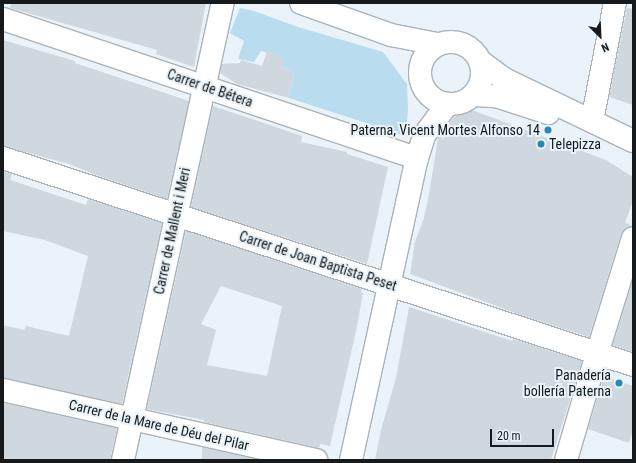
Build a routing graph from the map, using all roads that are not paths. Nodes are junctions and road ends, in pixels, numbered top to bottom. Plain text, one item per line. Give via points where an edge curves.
1 (224, 3) edge
2 (301, 3) edge
3 (615, 3) edge
4 (3, 19) edge
5 (391, 35) junction
6 (438, 44) junction
7 (481, 62) junction
8 (419, 73) junction
9 (205, 87) junction
10 (474, 95) junction
11 (448, 104) junction
12 (592, 121) junction
13 (633, 141) edge
14 (3, 158) edge
15 (417, 158) junction
16 (176, 214) junction
17 (633, 238) edge
18 (389, 285) junction
19 (596, 354) junction
20 (633, 365) edge
21 (3, 390) edge
22 (132, 418) junction
23 (123, 460) edge
24 (316, 460) edge
25 (351, 460) edge
26 (566, 460) edge

1 - 9 street, Carrer de Mallent i Meri
2 - 5 street
3 - 12 street
4 - 9 street, Carrer de Bétera
5 - 6 street
5 - 8 street
6 - 7 street via 455,41 471,48
6 - 8 street via 424,56
7 - 10 street via 482,79
7 - 12 street via 504,79
8 - 11 street via 423,88 433,99
9 - 15 street, Carrer de Bétera
9 - 16 street, Carrer de Mallent i Meri
10 - 11 street via 462,103
10 - 13 street via 496,96
11 - 15 street via 425,134
12 - 13 street
14 - 16 street, Carrer de Joan Baptista Peset
15 - 18 street
16 - 18 street, Carrer de Joan Baptista Peset
16 - 22 street, Carrer de Mallent i Meri
17 - 19 street
18 - 19 street, Carrer de Joan Baptista Peset
18 - 25 street
19 - 20 street, Carrer de Joan Baptista Peset
19 - 26 street
21 - 22 street, Carrer de la Mare de Déu del Pilar
22 - 23 street, Carrer de Mallent i Meri
22 - 24 street, Carrer de la Mare de Déu del Pilar

